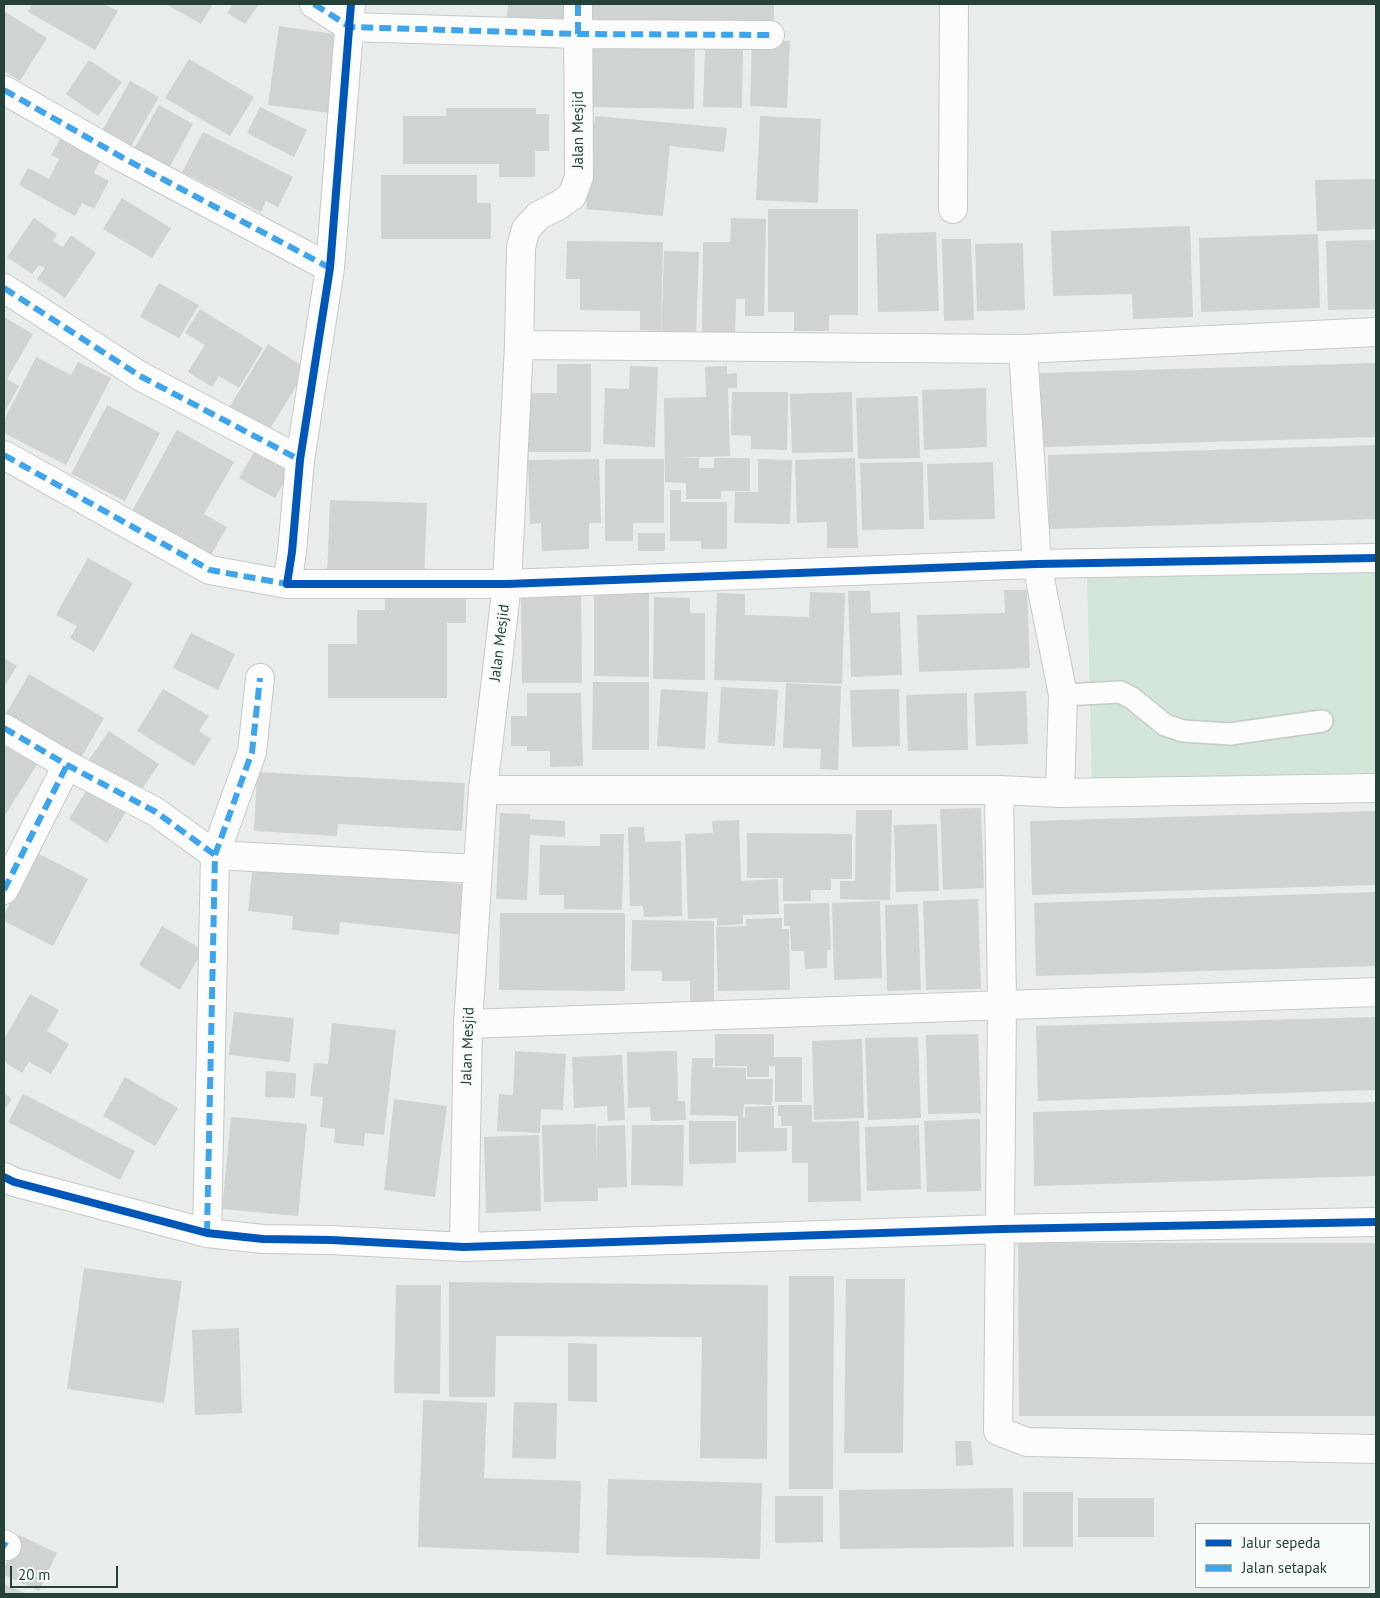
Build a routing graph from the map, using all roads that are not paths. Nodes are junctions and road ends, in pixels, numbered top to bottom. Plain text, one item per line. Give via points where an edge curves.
1 (314, 4) edge
2 (578, 4) edge
3 (954, 4) edge
4 (350, 15) edge
5 (578, 34) junction
6 (770, 35) dead end
7 (4, 90) edge
8 (954, 209) dead end
9 (330, 268) junction
10 (4, 288) edge
11 (1376, 332) edge
12 (519, 345) junction
13 (1023, 349) junction
14 (4, 455) edge
15 (300, 460) junction
16 (1376, 558) edge
17 (1037, 564) junction
18 (287, 584) junction
19 (507, 584) junction
20 (260, 678) dead end
21 (1063, 694) junction
22 (1322, 721) dead end
23 (4, 728) edge
24 (67, 765) junction
25 (1376, 788) edge
26 (482, 790) junction
27 (999, 790) junction
28 (1060, 793) junction
29 (215, 855) junction
30 (477, 869) junction
31 (4, 890) edge
32 (1376, 992) edge
33 (1002, 1006) junction
34 (468, 1024) junction
35 (4, 1178) edge
36 (1376, 1222) edge
37 (1001, 1228) junction
38 (208, 1233) junction
39 (464, 1248) junction
40 (1376, 1449) edge

1 - 4 street
2 - 5 street, Jalan Mesjid
3 - 8 street
4 - 5 street
4 - 9 street
5 - 6 street
5 - 12 street, Jalan Mesjid via 579,177 572,196 538,216 526,229 521,246
7 - 9 street via 125,159
9 - 15 street
10 - 15 street via 140,376
11 - 13 street
12 - 13 street
12 - 19 street, Jalan Mesjid
13 - 17 street
14 - 18 street via 210,570
15 - 18 street
16 - 17 street
17 - 19 street
17 - 21 street
18 - 19 street
19 - 26 street, Jalan Mesjid
20 - 29 street via 252,752
21 - 22 lane via 1120,692 1165,725 1183,731 1230,734
21 - 28 street
23 - 24 street
24 - 29 street via 156,812
24 - 31 street
25 - 28 street
26 - 27 street
26 - 30 street, Jalan Mesjid
27 - 28 street
27 - 33 street
29 - 30 street
29 - 38 street
30 - 34 street, Jalan Mesjid
32 - 33 street
33 - 34 street
33 - 37 street
34 - 39 street, Jalan Mesjid
35 - 38 street
36 - 37 street
37 - 39 street
37 - 40 street via 998,1431 1027,1442
38 - 39 street via 263,1239

